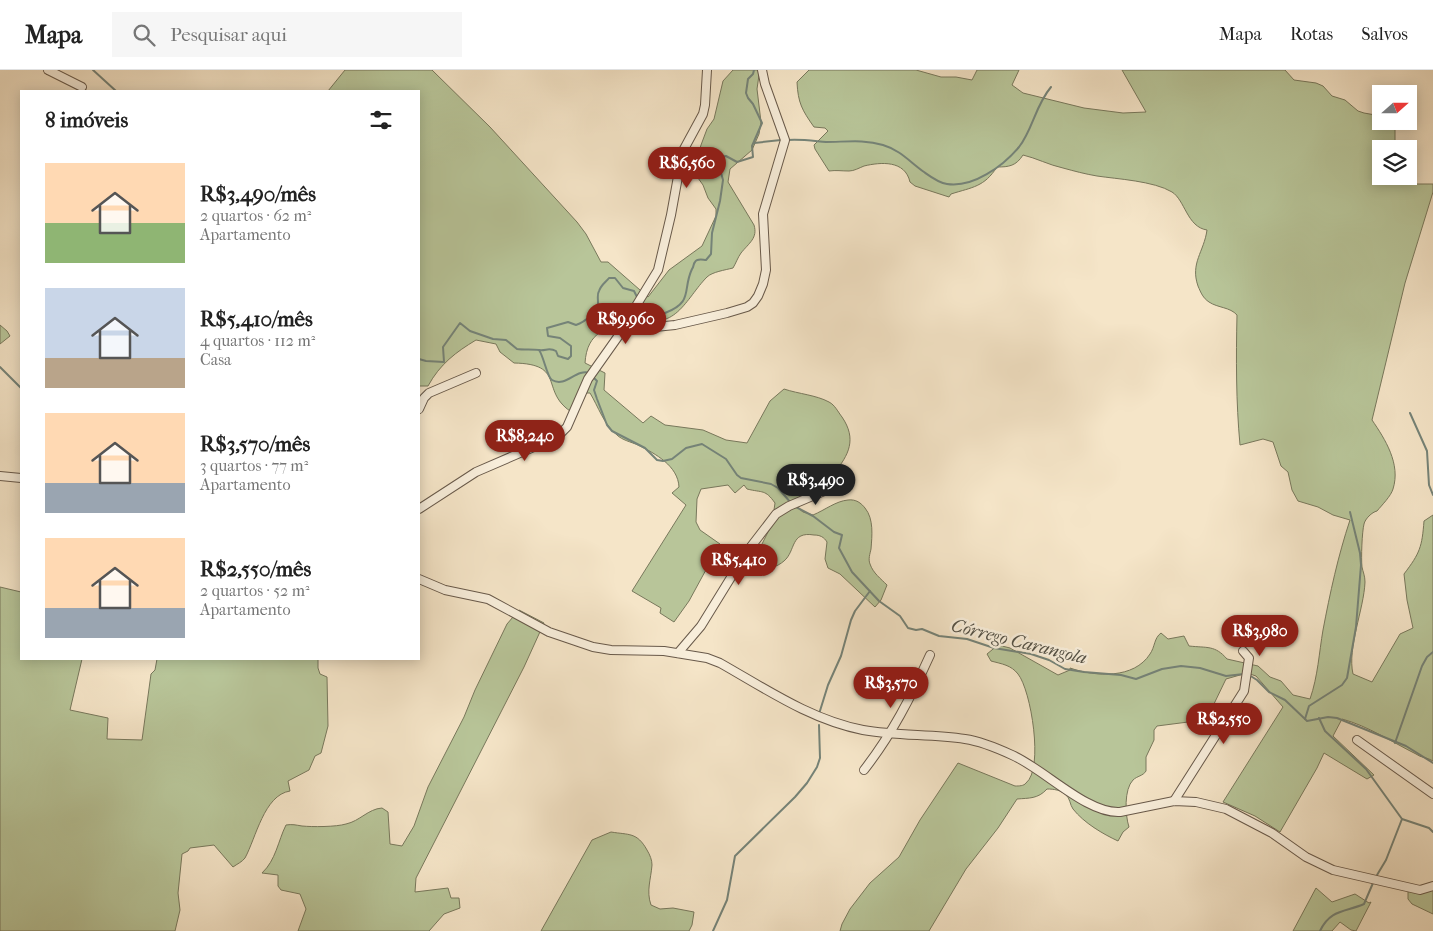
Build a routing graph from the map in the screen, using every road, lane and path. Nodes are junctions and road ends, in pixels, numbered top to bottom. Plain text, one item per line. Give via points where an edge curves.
1 (48, 70) edge
2 (708, 70) edge
3 (762, 70) edge
4 (82, 87) dead end
5 (629, 321) junction
6 (476, 373) dead end
7 (420, 407) edge
8 (0, 476) edge
9 (20, 478) edge
10 (829, 489) dead end
11 (420, 508) edge
12 (420, 579) edge
13 (1243, 651) dead end
14 (678, 653) junction
15 (930, 655) dead end
16 (889, 734) junction
17 (1357, 740) dead end
18 (864, 770) dead end
19 (1433, 794) edge
20 (1174, 801) junction
21 (1433, 886) edge

1 - 4 street
2 - 5 street via 705,105 684,149 658,270
3 - 5 street via 785,140 763,214 766,270 758,296 753,303 727,313 675,325 655,327
5 - 11 street via 588,379 563,432 476,472
6 - 7 street via 429,393
8 - 9 street
10 - 14 street via 776,514
12 - 14 street via 445,590 488,599 549,632 593,647
13 - 20 street via 1249,658 1244,690
14 - 16 street via 720,663 825,719
15 - 16 street
16 - 18 street
16 - 20 street via 967,740 999,750 1028,764 1103,811 1120,812
17 - 19 street
20 - 21 street via 1226,809 1333,870 1420,890

